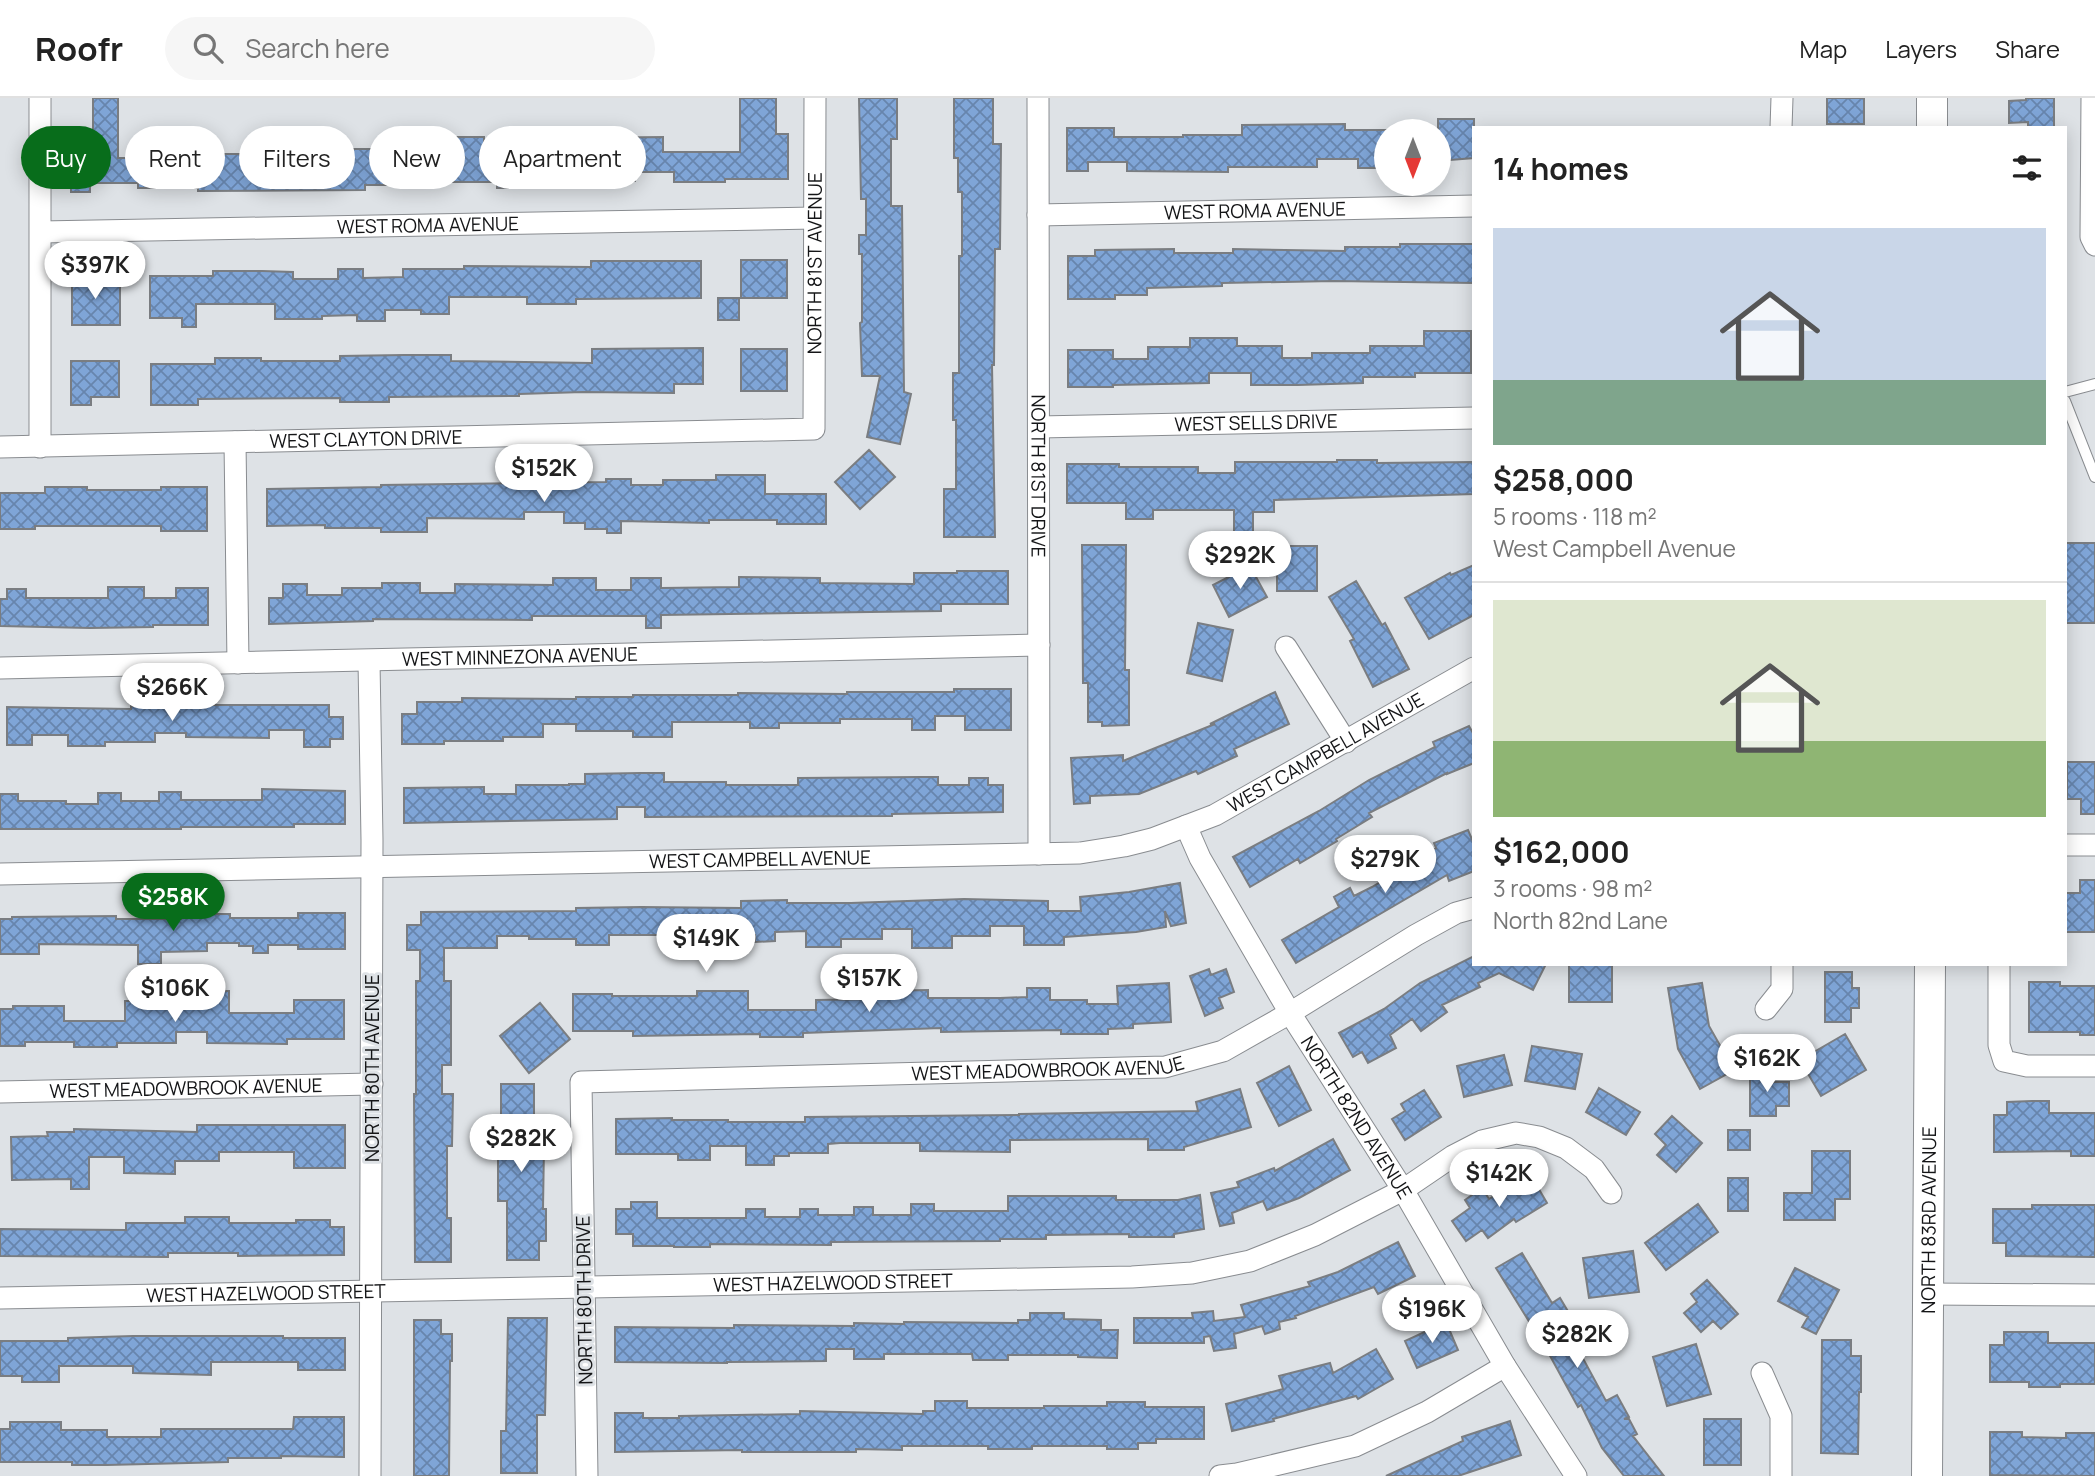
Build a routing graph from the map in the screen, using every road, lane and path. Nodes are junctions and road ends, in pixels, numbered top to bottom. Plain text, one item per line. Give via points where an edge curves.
1 (40, 98) edge
2 (815, 98) edge
3 (1038, 98) edge
4 (1782, 98) edge
5 (1932, 98) edge
6 (2092, 98) edge
7 (1781, 126) edge
8 (1932, 126) edge
9 (1472, 206) edge
10 (1038, 215) junction
11 (814, 218) junction
12 (41, 232) junction
13 (2095, 245) edge
14 (2095, 384) edge
15 (2067, 391) edge
16 (2067, 406) edge
17 (1472, 418) edge
18 (1039, 427) junction
19 (814, 429) joint
20 (235, 442) junction
21 (0, 447) edge
22 (40, 447) junction
23 (2095, 477) edge
24 (1039, 645) junction
25 (1286, 647) dead end
26 (369, 660) junction
27 (238, 663) junction
28 (0, 668) edge
29 (1472, 669) edge
30 (1346, 741) junction
31 (1186, 826) junction
32 (2067, 845) edge
33 (2095, 845) edge
34 (1039, 855) junction
35 (371, 867) junction
36 (0, 874) edge
37 (1472, 909) edge
38 (1782, 966) edge
39 (1930, 966) edge
40 (1999, 966) edge
41 (1766, 1009) dead end
42 (1290, 1013) junction
43 (2095, 1066) edge
44 (581, 1082) joint
45 (372, 1084) junction
46 (0, 1092) edge
47 (1403, 1190) junction
48 (1611, 1193) dead end
49 (584, 1287) junction
50 (371, 1292) junction
51 (1927, 1294) junction
52 (2095, 1295) edge
53 (0, 1298) edge
54 (1505, 1366) junction
55 (1762, 1373) dead end
56 (370, 1476) edge
57 (587, 1476) edge
58 (1220, 1476) edge
59 (1576, 1476) edge
60 (1781, 1476) edge
61 (1927, 1476) edge

1 - 12 street
2 - 11 street, NORTH 81ST AVENUE
3 - 10 street, NORTH 81ST DRIVE
4 - 7 street
5 - 8 main road
6 - 13 street via 2091,237
9 - 10 street, WEST ROMA AVENUE
10 - 18 street, NORTH 81ST DRIVE
11 - 12 street, WEST ROMA AVENUE
11 - 19 street, NORTH 81ST AVENUE
12 - 22 street
14 - 15 lane
16 - 23 lane
17 - 18 street, WEST SELLS DRIVE
18 - 24 street, NORTH 81ST DRIVE
19 - 20 street, WEST CLAYTON DRIVE
20 - 22 street, WEST CLAYTON DRIVE
20 - 27 street
21 - 22 street, WEST CLAYTON DRIVE
24 - 26 street, WEST MINNEZONA AVENUE
24 - 34 street, NORTH 81ST DRIVE
25 - 30 street
26 - 27 street, WEST MINNEZONA AVENUE
26 - 35 street, NORTH 80TH AVENUE
27 - 28 street, WEST MINNEZONA AVENUE
29 - 30 street, WEST CAMPBELL AVENUE
30 - 31 street, WEST CAMPBELL AVENUE via 1215,815
31 - 34 street, WEST CAMPBELL AVENUE via 1124,846
31 - 42 street, NORTH 82ND AVENUE
32 - 33 street
34 - 35 street, WEST CAMPBELL AVENUE
35 - 36 street, WEST CAMPBELL AVENUE
35 - 45 street, NORTH 80TH AVENUE
37 - 42 street, WEST MEADOWBROOK AVENUE via 1416,935
38 - 41 street via 1782,989
39 - 51 main road, NORTH 83RD AVENUE
40 - 43 street via 1998,1045 2004,1061 2027,1066
42 - 44 street, WEST MEADOWBROOK AVENUE via 1223,1051 1166,1067
42 - 47 street, NORTH 82ND AVENUE
44 - 49 street, NORTH 80TH DRIVE
45 - 46 street, WEST MEADOWBROOK AVENUE
45 - 50 street, NORTH 80TH AVENUE
47 - 48 street, WEST HAZELWOOD STREET via 1482,1141 1516,1133 1566,1148 1594,1170
47 - 49 street, WEST HAZELWOOD STREET via 1315,1235 1251,1261 1192,1273
47 - 54 street, NORTH 82ND AVENUE
49 - 50 street, WEST HAZELWOOD STREET
49 - 57 street, NORTH 80TH DRIVE
50 - 53 street, WEST HAZELWOOD STREET
50 - 56 street, NORTH 80TH AVENUE
51 - 52 street
51 - 61 main road, NORTH 83RD AVENUE
54 - 58 street via 1427,1412 1355,1446
54 - 59 street, NORTH 82ND AVENUE
55 - 60 street via 1781,1416

